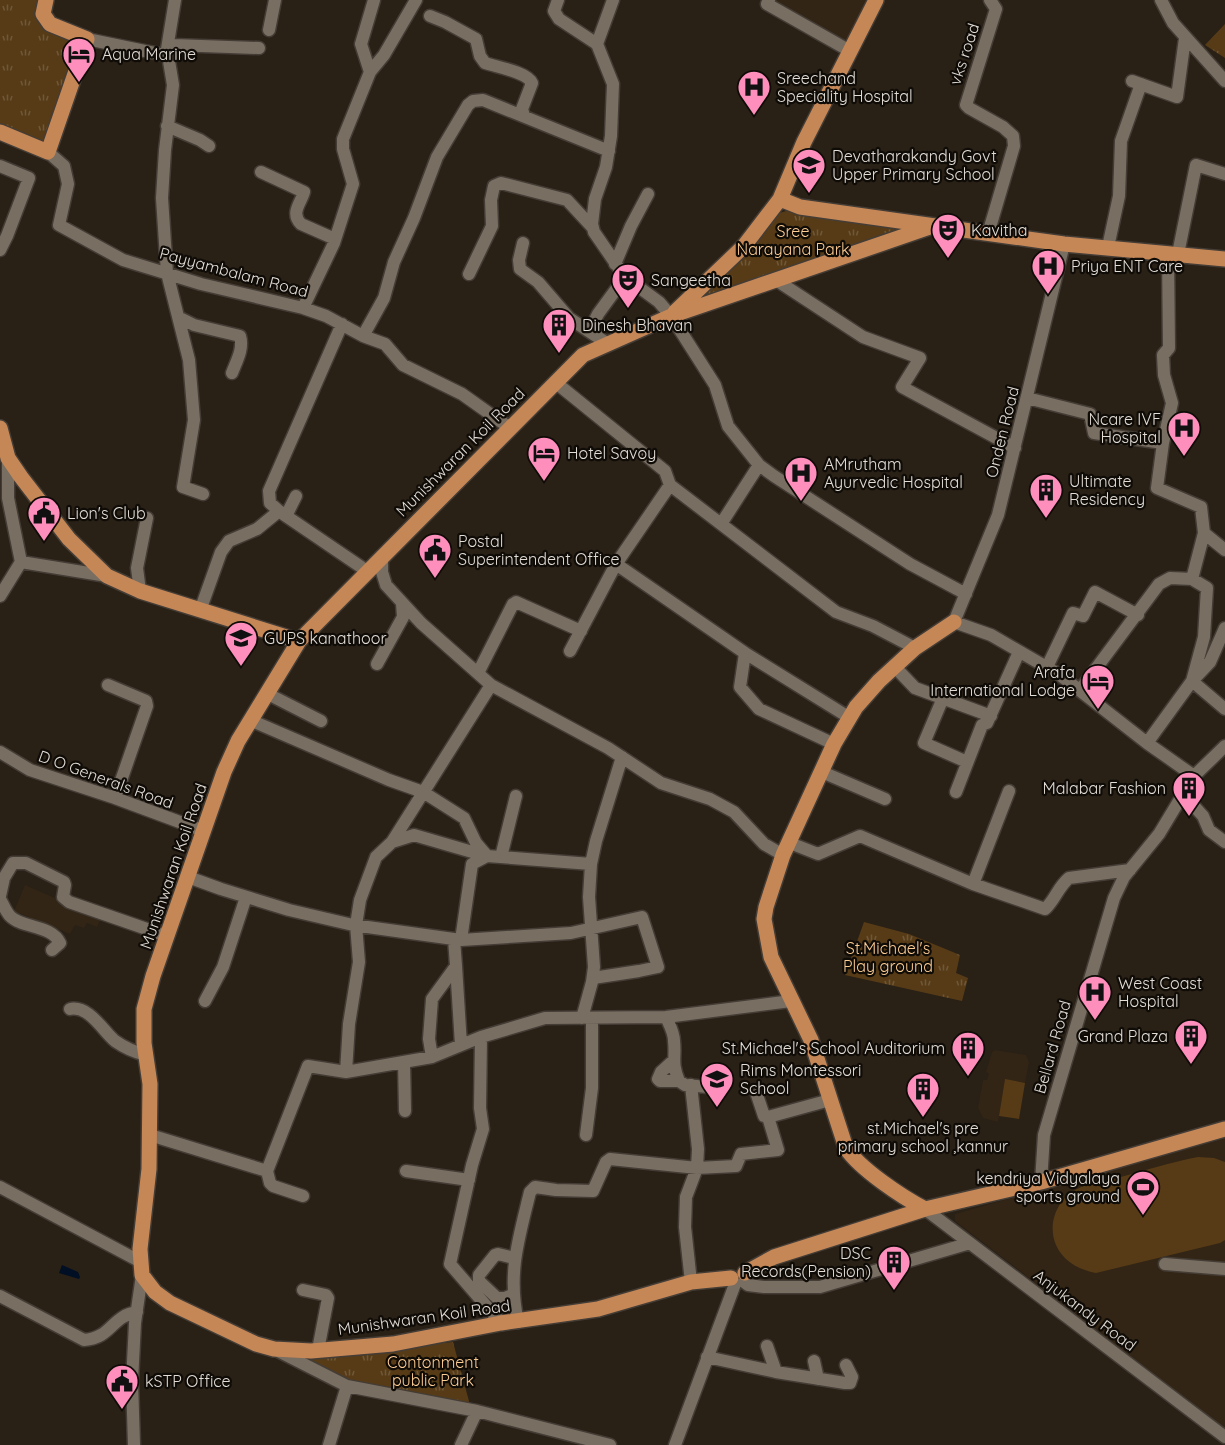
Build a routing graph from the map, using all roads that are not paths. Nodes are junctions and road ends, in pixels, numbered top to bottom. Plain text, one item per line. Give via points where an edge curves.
1 (46, 0) edge
2 (175, 0) edge
3 (275, 0) edge
4 (374, 0) edge
5 (416, 0) edge
6 (558, 0) edge
7 (613, 0) edge
8 (769, 0) edge
9 (876, 0) edge
10 (1161, 0) edge
11 (988, 1) edge
12 (430, 16) dead end
13 (269, 30) dead end
14 (1185, 38) junction
15 (87, 39) junction
16 (597, 44) junction
17 (258, 48) dead end
18 (850, 51) junction
19 (169, 56) junction
20 (1210, 63) junction
21 (1225, 67) edge
22 (370, 72) junction
23 (1225, 81) edge
24 (525, 116) junction
25 (167, 126) junction
26 (0, 132) edge
27 (208, 146) dead end
28 (48, 152) junction
29 (609, 152) junction
30 (0, 166) edge
31 (261, 172) dead end
32 (1225, 174) edge
33 (648, 194) dead end
34 (780, 199) junction
35 (930, 227) junction
36 (592, 228) junction
37 (988, 234) junction
38 (335, 239) junction
39 (523, 243) dead end
40 (1064, 244) junction
41 (1108, 248) junction
42 (0, 250) edge
43 (1173, 253) junction
44 (1225, 259) edge
45 (615, 264) junction
46 (167, 273) junction
47 (469, 274) dead end
48 (626, 277) junction
49 (776, 280) junction
50 (303, 308) junction
51 (671, 316) junction
52 (180, 318) junction
53 (342, 324) junction
54 (363, 336) junction
55 (602, 340) junction
56 (232, 373) dead end
57 (555, 382) junction
58 (1027, 398) junction
59 (0, 428) edge
60 (510, 428) junction
61 (1163, 443) junction
62 (1015, 448) junction
63 (8, 458) junction
64 (759, 465) junction
65 (670, 485) junction
66 (203, 494) dead end
67 (296, 496) dead end
68 (283, 513) junction
69 (147, 518) dead end
70 (721, 524) junction
71 (1204, 533) junction
72 (1225, 550) edge
73 (382, 556) junction
74 (21, 562) junction
75 (616, 564) junction
76 (367, 572) junction
77 (107, 576) junction
78 (1192, 579) junction
79 (140, 591) junction
80 (966, 594) junction
81 (0, 596) edge
82 (402, 603) junction
83 (201, 608) junction
84 (1138, 615) junction
85 (954, 622) junction
86 (1225, 628) edge
87 (581, 631) junction
88 (298, 641) junction
89 (915, 648) junction
90 (570, 651) dead end
91 (1019, 652) junction
92 (745, 653) junction
93 (377, 664) dead end
94 (894, 666) junction
95 (1047, 667) junction
96 (478, 673) junction
97 (1192, 681) junction
98 (108, 685) dead end
99 (491, 685) junction
100 (1080, 690) junction
101 (266, 693) junction
102 (943, 698) junction
103 (1225, 709) edge
104 (991, 716) junction
105 (850, 718) junction
106 (250, 720) junction
107 (321, 721) dead end
108 (1147, 743) junction
109 (834, 744) junction
110 (1225, 746) edge
111 (0, 752) edge
112 (622, 757) junction
113 (967, 762) junction
114 (822, 772) junction
115 (1194, 776) junction
116 (1009, 791) dead end
117 (423, 792) junction
118 (956, 792) dead end
119 (1183, 794) junction
120 (516, 796) dead end
121 (115, 798) junction
122 (885, 799) dead end
123 (204, 831) junction
124 (392, 842) junction
125 (1225, 842) edge
126 (786, 849) junction
127 (487, 856) junction
128 (501, 857) junction
129 (591, 864) junction
130 (1130, 870) junction
131 (188, 877) junction
132 (973, 884) junction
133 (246, 897) junction
134 (0, 898) edge
135 (356, 925) junction
136 (591, 929) junction
137 (167, 936) junction
138 (458, 940) junction
139 (52, 950) dead end
140 (456, 966) junction
141 (593, 978) junction
142 (791, 1000) junction
143 (205, 1001) dead end
144 (70, 1009) dead end
145 (666, 1017) junction
146 (587, 1018) junction
147 (481, 1037) junction
148 (461, 1046) junction
149 (146, 1055) junction
150 (432, 1057) junction
151 (673, 1061) junction
152 (404, 1062) junction
153 (346, 1072) junction
154 (685, 1083) junction
155 (708, 1086) dead end
156 (757, 1095) dead end
157 (831, 1100) junction
158 (405, 1111) dead end
159 (768, 1117) junction
160 (1225, 1129) edge
161 (150, 1135) junction
162 (586, 1136) dead end
163 (697, 1168) junction
164 (267, 1172) junction
165 (406, 1172) dead end
166 (469, 1180) junction
167 (1041, 1182) junction
168 (0, 1187) edge
169 (303, 1196) dead end
170 (925, 1209) junction
171 (970, 1243) junction
172 (514, 1258) junction
173 (1165, 1264) dead end
174 (141, 1269) junction
175 (1225, 1269) edge
176 (739, 1279) junction
177 (691, 1282) junction
178 (303, 1290) dead end
179 (514, 1294) junction
180 (0, 1296) edge
181 (137, 1312) junction
182 (519, 1322) junction
183 (501, 1323) junction
184 (767, 1346) dead end
185 (274, 1349) junction
186 (318, 1350) junction
187 (707, 1357) junction
188 (814, 1361) dead end
189 (846, 1365) dead end
190 (776, 1372) junction
191 (818, 1379) junction
192 (347, 1386) junction
193 (477, 1411) junction
194 (1225, 1437) edge
195 (606, 1444) edge
196 (134, 1445) edge
197 (329, 1445) edge
198 (461, 1445) edge
199 (675, 1445) edge

1 - 15 main road via 43,14 50,24
2 - 19 street
3 - 13 street
4 - 22 street via 361,44
5 - 22 street
6 - 16 street via 554,11 559,19
7 - 16 street
8 - 18 street via 767,4
9 - 18 main road
10 - 14 street
11 - 37 street, vks road via 996,9 966,105 1003,127 1013,136 1014,146
12 - 24 street via 476,39 485,63 530,79 522,109
14 - 20 street
14 - 41 street via 1177,97 1136,83 1121,141 1119,196
15 - 19 street
15 - 28 main road
16 - 29 street via 613,84
17 - 19 street via 174,45
18 - 34 main road
19 - 25 street via 173,85
20 - 21 street
20 - 23 street
22 - 38 street via 343,140 353,184
24 - 29 street
24 - 54 street via 483,100 468,105 437,158 394,262 384,298
25 - 27 street
25 - 46 street via 162,198
26 - 28 main road, Payyambalam Road
28 - 46 street, Payyambalam Road via 64,166 68,184 59,225 123,260
29 - 36 street via 595,199
30 - 42 street via 29,178
31 - 38 street via 304,192 296,210 297,220
32 - 43 street via 1196,165
33 - 45 street
34 - 35 main road via 800,207
34 - 51 main road via 744,246
35 - 37 main road
35 - 49 main road, Munishwaran Koil Road
36 - 45 street
36 - 47 street via 567,200 501,183 494,186 491,200 492,226
37 - 40 main road
38 - 50 street
39 - 55 street via 520,269 538,282 569,318
40 - 41 main road
40 - 58 street, Onden Road
41 - 43 main road
43 - 44 main road
43 - 61 street via 1169,348 1163,355 1172,403
45 - 48 street
46 - 50 street, Payyambalam Road
46 - 52 street
48 - 51 street
48 - 55 street via 592,326
49 - 51 main road, Munishwaran Koil Road
49 - 62 street via 863,337 920,358 902,387
50 - 53 street, Payyambalam Road
51 - 55 main road, Munishwaran Koil Road
51 - 64 street via 715,385 728,426
52 - 56 street via 240,336 240,352
52 - 66 street via 189,360 194,420 183,487
53 - 54 street, Payyambalam Road
53 - 68 street via 269,491 270,503
54 - 60 street, Payyambalam Road via 385,344 403,365 462,394
55 - 57 main road, Munishwaran Koil Road
57 - 60 main road, Munishwaran Koil Road
57 - 65 street via 665,471
58 - 61 street via 1090,414 1094,433
58 - 62 street, Onden Road
59 - 63 main road
60 - 73 main road, Munishwaran Koil Road
61 - 71 street via 1157,488 1201,507
62 - 80 street, Onden Road via 998,515
63 - 74 street via 8,498
63 - 77 main road via 69,539
64 - 70 street
64 - 80 street via 910,564
65 - 70 street
65 - 75 street
67 - 68 street
68 - 76 street
68 - 83 street via 229,541 221,552
69 - 79 street via 137,568
70 - 89 street via 836,612
71 - 72 street
71 - 78 street
73 - 76 main road, Munishwaran Koil Road
73 - 82 street via 386,585
74 - 77 street
74 - 81 street
75 - 87 street
75 - 92 street
76 - 88 main road, Munishwaran Koil Road
77 - 79 main road
78 - 84 street via 1165,580
78 - 97 street via 1207,588 1204,637
79 - 83 main road
80 - 85 street, Onden Road
82 - 93 street via 402,617
82 - 96 street
83 - 88 main road
84 - 95 street via 1095,592 1083,616 1073,614
84 - 100 street
85 - 89 main road
85 - 91 street via 991,635
86 - 97 street via 1209,662
87 - 90 street
87 - 96 street via 514,603
88 - 101 main road, Munishwaran Koil Road
89 - 94 main road
91 - 95 street
91 - 104 street
92 - 105 street
92 - 109 street via 740,687 759,709
94 - 102 street via 915,688
94 - 105 main road via 856,706
95 - 100 street
96 - 99 street
97 - 103 street
97 - 108 street
98 - 121 street via 146,701 147,706
99 - 112 street
99 - 117 street
100 - 108 street
101 - 106 main road, Munishwaran Koil Road
101 - 107 street
102 - 104 street
102 - 113 street via 924,743
104 - 113 street via 982,725
105 - 109 main road
106 - 117 street
106 - 123 main road, Munishwaran Koil Road via 224,772
108 - 115 street
109 - 114 main road
110 - 115 street, Bellard Road
111 - 121 street, D O Generals Road via 30,770
112 - 126 street via 661,783 710,799 734,812 764,844
112 - 129 street
113 - 118 street
114 - 122 street
114 - 126 main road
115 - 119 street, Bellard Road
116 - 132 street
117 - 124 street
117 - 127 street via 464,818
119 - 125 street via 1203,816 1209,830
119 - 130 street, Bellard Road via 1159,834
120 - 128 street
121 - 123 street, D O Generals Road
123 - 131 main road, Munishwaran Koil Road
124 - 127 street via 414,835
124 - 135 street via 376,857 360,900
126 - 132 street via 818,854 861,836
126 - 142 main road via 764,919 771,957
127 - 128 street
127 - 138 street via 472,864
128 - 129 street
129 - 136 street
130 - 132 street via 1069,878 1045,909
130 - 167 street, Bellard Road via 1114,898 1044,1135
131 - 133 street
131 - 137 main road, Munishwaran Koil Road
133 - 135 street
133 - 143 street via 223,967
134 - 137 street via 4,878 13,863 26,863 64,882 63,897 69,902
134 - 139 street via 10,917 57,937 60,943
135 - 138 street
135 - 153 street via 359,962
136 - 138 street
136 - 141 street
136 - 141 street via 642,917 658,967
137 - 149 main road, Munishwaran Koil Road via 144,1009
138 - 140 street
140 - 148 street
140 - 150 street via 432,999
141 - 146 street
142 - 145 street
142 - 157 main road via 811,1040
144 - 149 street via 84,1011 115,1041
145 - 146 street
145 - 151 street via 674,1036
146 - 147 street via 545,1018
146 - 162 street via 592,1088
147 - 148 street
147 - 166 street via 483,1129
148 - 150 street
149 - 161 main road, Munishwaran Koil Road
150 - 152 street
151 - 154 street
151 - 154 street via 658,1079
152 - 153 street
152 - 158 street
153 - 164 street via 308,1066
154 - 155 street
154 - 163 street via 698,1149
156 - 159 street via 764,1116
157 - 159 street
157 - 170 main road via 850,1154
159 - 163 street via 778,1150 741,1154 736,1166
160 - 167 main road, Munishwaran Koil Road
161 - 164 street
161 - 174 main road, Munishwaran Koil Road
163 - 172 street via 610,1159 593,1191 535,1187 530,1192
163 - 177 street via 686,1197
164 - 169 street via 273,1186
165 - 166 street
166 - 183 street via 450,1264
167 - 170 main road, Munishwaran Koil Road
168 - 174 street
170 - 171 street, Anjukandy Road
170 - 176 main road, Munishwaran Koil Road via 774,1257
171 - 176 street via 820,1287 764,1287
171 - 194 street, Anjukandy Road
172 - 179 street
172 - 179 street via 495,1255 479,1275 479,1281 497,1298
173 - 175 street
174 - 181 street
174 - 185 main road, Munishwaran Koil Road via 155,1292 170,1303
176 - 177 main road, Munishwaran Koil Road
176 - 187 street
177 - 182 main road, Munishwaran Koil Road via 598,1309
178 - 186 street via 326,1294 328,1298
179 - 182 street
180 - 181 street via 84,1340 107,1332 124,1314
181 - 196 street via 132,1382
182 - 183 main road, Munishwaran Koil Road
183 - 186 main road, Munishwaran Koil Road via 393,1344
184 - 190 street
185 - 186 main road, Munishwaran Koil Road
185 - 192 street
187 - 190 street
187 - 199 street
188 - 191 street
189 - 191 street via 852,1377 850,1383
190 - 191 street
192 - 193 street
192 - 197 street
193 - 195 street
193 - 198 street

